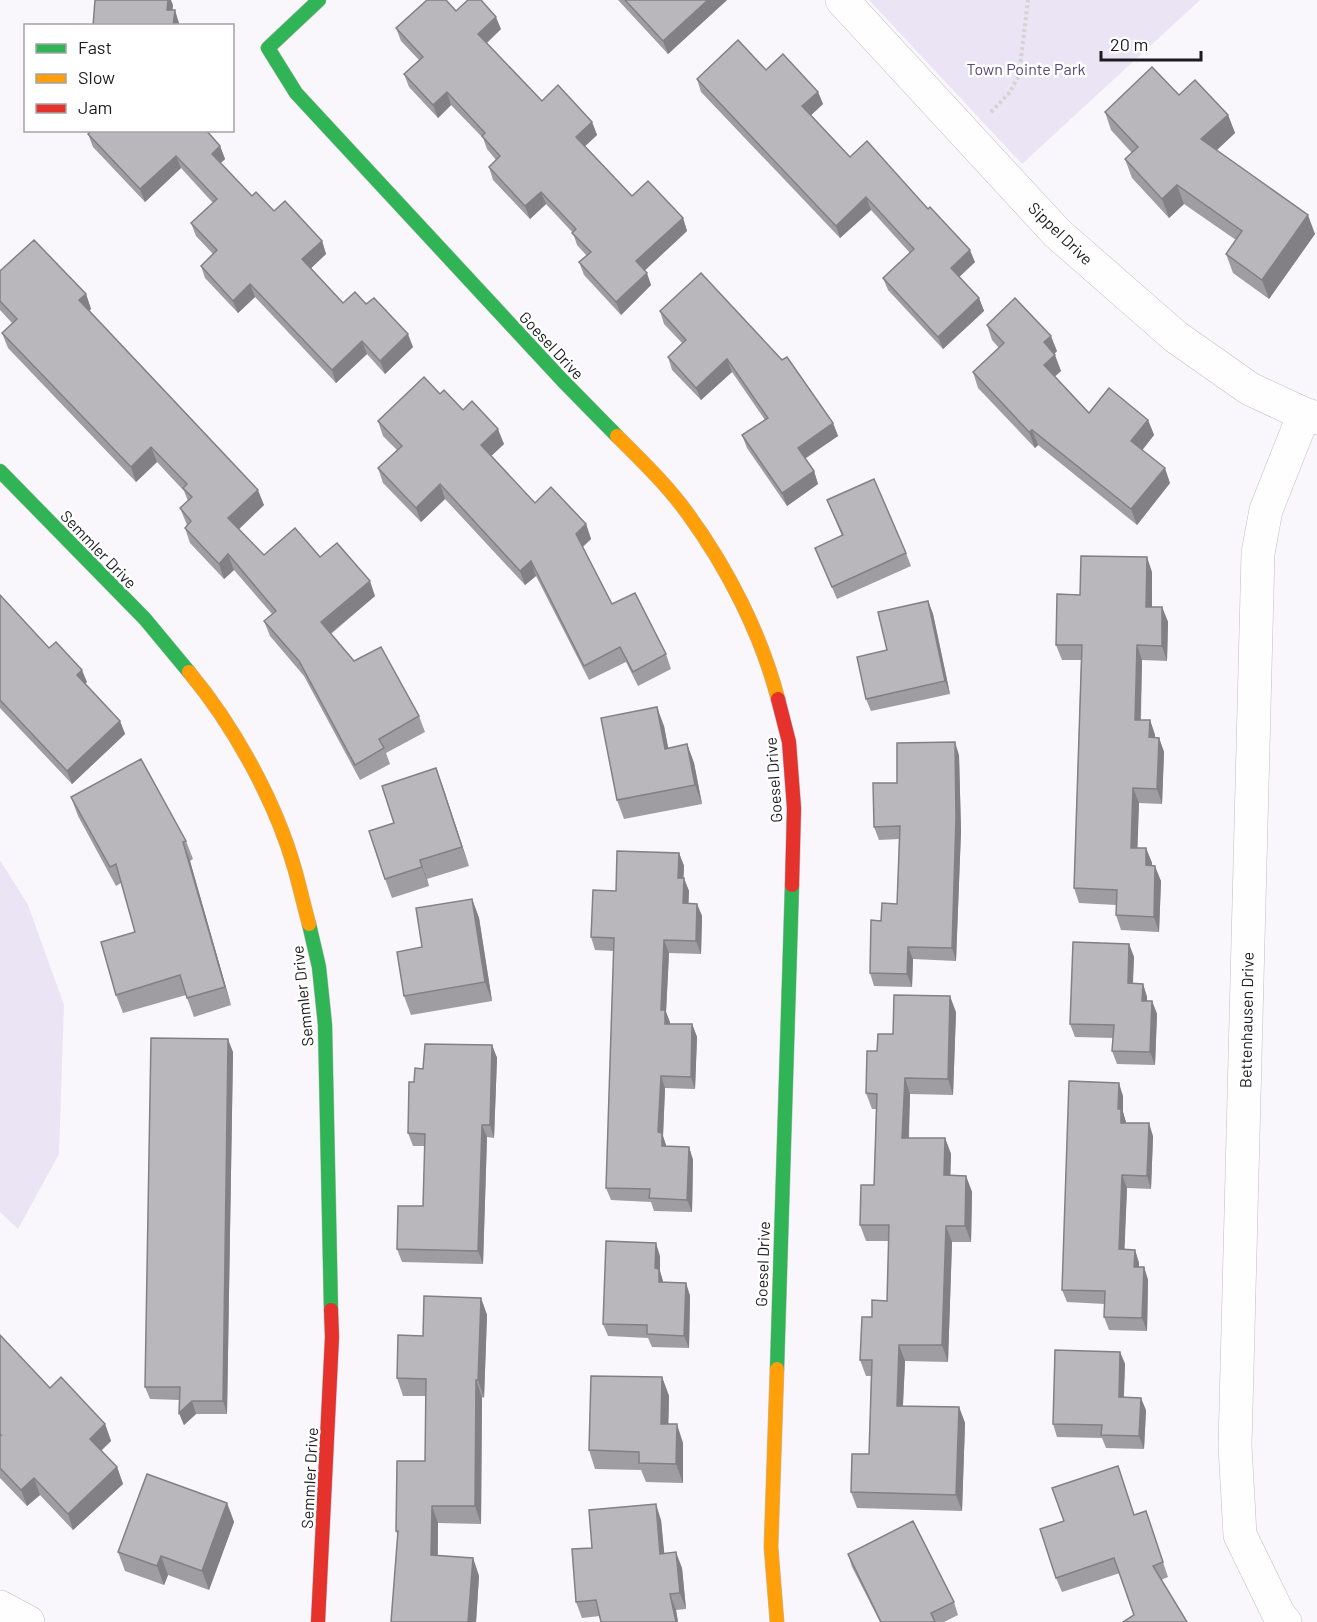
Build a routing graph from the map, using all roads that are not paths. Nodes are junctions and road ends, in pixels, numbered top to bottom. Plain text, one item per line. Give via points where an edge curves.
1 (319, 0) edge
2 (843, 0) edge
3 (1311, 416) edge
4 (0, 471) edge
5 (0, 1607) edge
6 (28, 1622) edge
7 (318, 1622) edge
8 (777, 1622) edge
9 (1285, 1622) edge

1 - 8 street, Goesel Drive via 268,48 296,93 688,514 722,567 752,626 774,686 789,742 794,808 771,1547
2 - 3 street, Sippel Drive via 1057,233 1176,337 1250,389
3 - 9 street, Bettenhausen Drive via 1266,510 1258,553 1235,1446 1240,1536
4 - 7 street, Semmler Drive via 145,619 205,691 255,772 295,868 319,967 325,1025 332,1337
5 - 6 street

